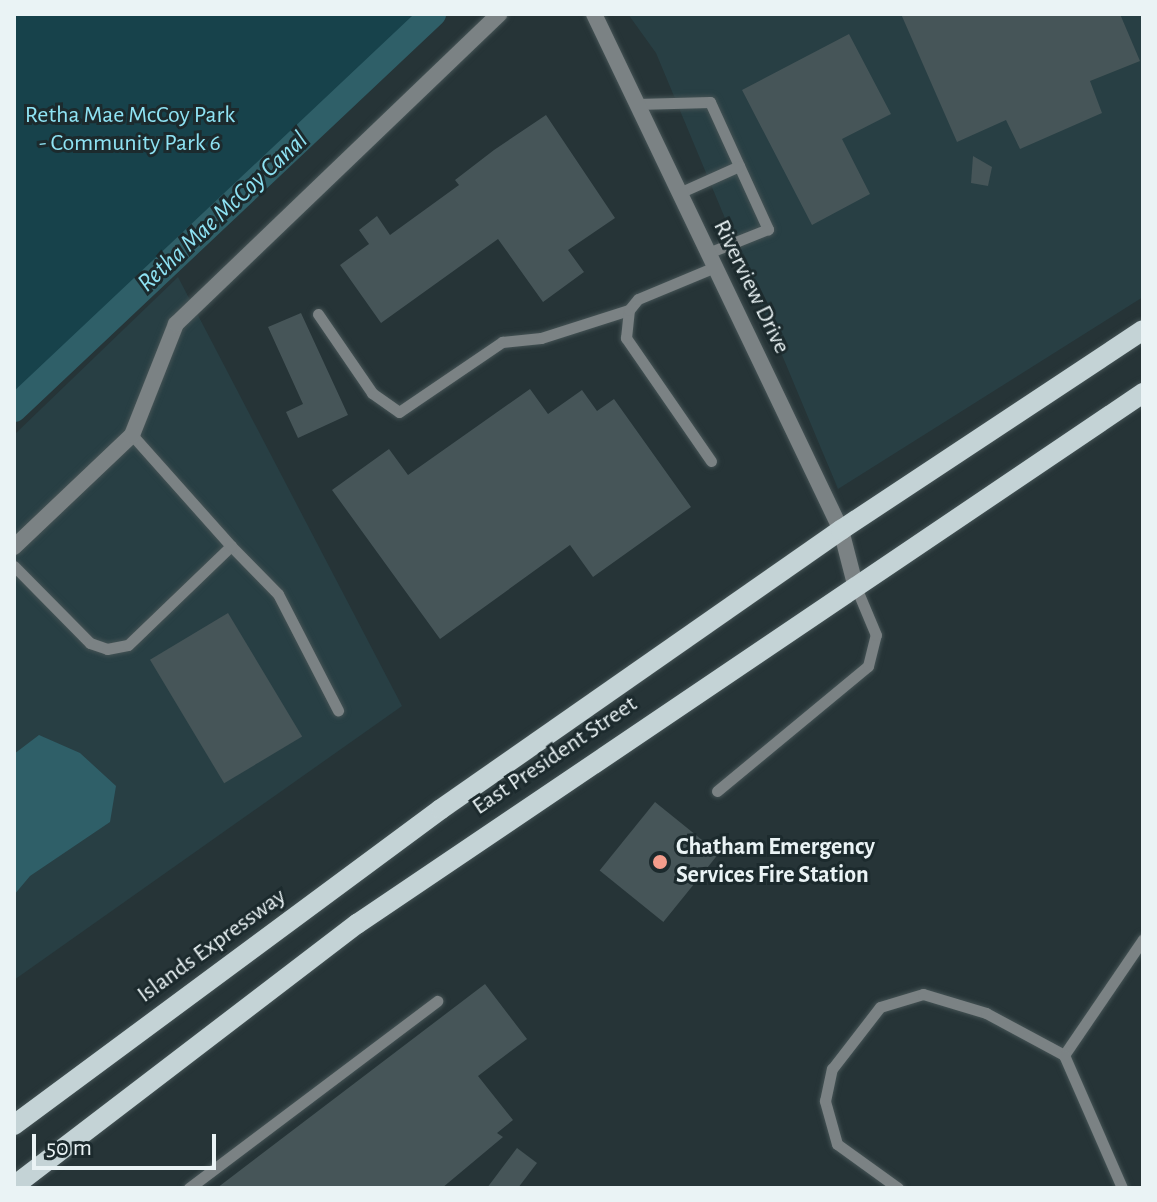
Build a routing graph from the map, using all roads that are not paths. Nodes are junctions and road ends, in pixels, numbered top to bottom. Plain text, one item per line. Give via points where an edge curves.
1 (499, 14) edge
2 (594, 14) edge
3 (637, 104) junction
4 (739, 166) junction
5 (679, 193) junction
6 (712, 260) junction
7 (629, 310) junction
8 (318, 314) dead end
9 (1143, 330) edge
10 (1143, 393) edge
11 (132, 435) junction
12 (711, 461) dead end
13 (841, 530) junction
14 (231, 546) junction
15 (14, 547) edge
16 (14, 566) edge
17 (855, 584) junction
18 (338, 710) dead end
19 (717, 791) dead end
20 (441, 809) joint
21 (1143, 939) edge
22 (437, 1001) dead end
23 (1064, 1055) junction
24 (14, 1125) edge
25 (14, 1186) edge
26 (189, 1188) edge
27 (898, 1188) edge
28 (1122, 1188) edge

1 - 11 street via 176,324
2 - 3 street, Riverview Drive
3 - 4 lane via 710,102
3 - 5 street, Riverview Drive
4 - 5 lane
4 - 6 lane via 768,229
5 - 6 street, Riverview Drive
6 - 7 lane via 638,299
6 - 13 street, Riverview Drive
7 - 8 lane via 541,338 502,342 399,412 372,393
7 - 12 lane via 626,338
9 - 13 main road, East President Street
10 - 17 main road, East President Street
11 - 14 lane
11 - 15 street
13 - 17 street, Riverview Drive
13 - 20 main road, East President Street
14 - 16 lane via 128,645 107,649 90,643
14 - 18 lane via 278,594
17 - 19 lane via 876,635 868,666
17 - 25 main road, East President Street via 357,924
20 - 24 main road, Islands Expressway
21 - 23 lane
22 - 26 lane
23 - 27 lane via 986,1013 923,994 880,1007 832,1069 825,1101 837,1144
23 - 28 lane

